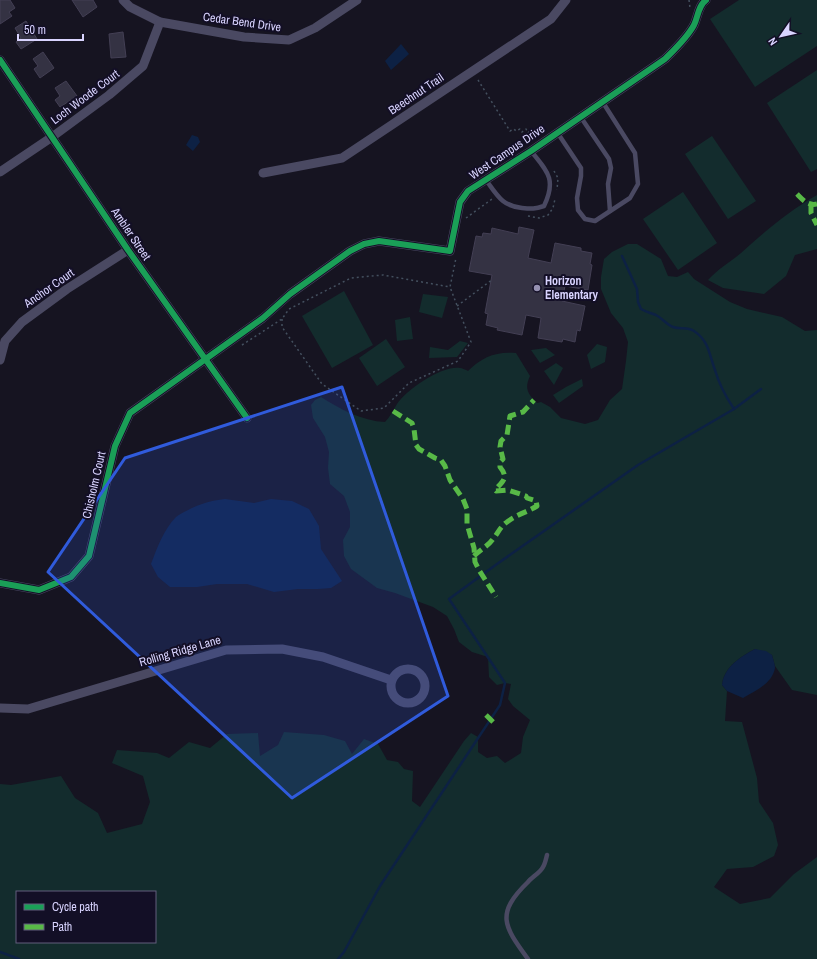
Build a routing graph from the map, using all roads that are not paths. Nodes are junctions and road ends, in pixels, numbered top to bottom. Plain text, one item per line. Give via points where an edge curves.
1 (123, 0) edge
2 (357, 0) edge
3 (566, 0) edge
4 (704, 1) edge
5 (160, 22) junction
6 (0, 60) edge
7 (602, 101) junction
8 (580, 116) junction
9 (557, 132) junction
10 (52, 137) junction
11 (531, 151) junction
12 (0, 172) edge
13 (263, 173) dead end
14 (486, 180) junction
15 (610, 211) junction
16 (128, 250) junction
17 (206, 359) junction
18 (0, 360) edge
19 (247, 418) dead end
20 (0, 583) edge
21 (391, 680) dead end
22 (0, 708) edge
23 (547, 855) dead end
24 (528, 959) edge

1 - 5 street, Cedar Bend Drive via 130,7
2 - 5 street, Cedar Bend Drive via 316,28 289,40 244,37
3 - 13 street, Beechnut Trail via 551,19 342,158
4 - 7 street, West Campus Drive via 694,25 665,59
5 - 10 street, Loch Woode Court via 143,66
6 - 10 street, Ambler Street
7 - 8 street, West Campus Drive
7 - 15 lane via 635,153 638,184 630,198
8 - 9 street, West Campus Drive
8 - 15 lane via 609,159
9 - 11 street, West Campus Drive
9 - 15 lane via 581,168 578,210 585,219 595,220
10 - 12 street, Loch Woode Court
10 - 16 street, Ambler Street
11 - 14 street, West Campus Drive
11 - 14 lane via 548,172 549,196 544,206 535,210 511,207 498,197
14 - 17 street, West Campus Drive via 468,191 460,202 450,251 379,241 364,244 350,251 290,294 263,318
16 - 17 street, Ambler Street
16 - 18 street, Anchor Court via 66,289 22,322 5,341
17 - 19 street, Ambler Street
17 - 20 street, Chisholm Court via 130,413 115,446 89,556 71,577 39,590
21 - 22 street, Rolling Ridge Lane via 323,657 282,649 226,650 28,709
23 - 24 lane via 544,867 510,902 506,917 511,935

